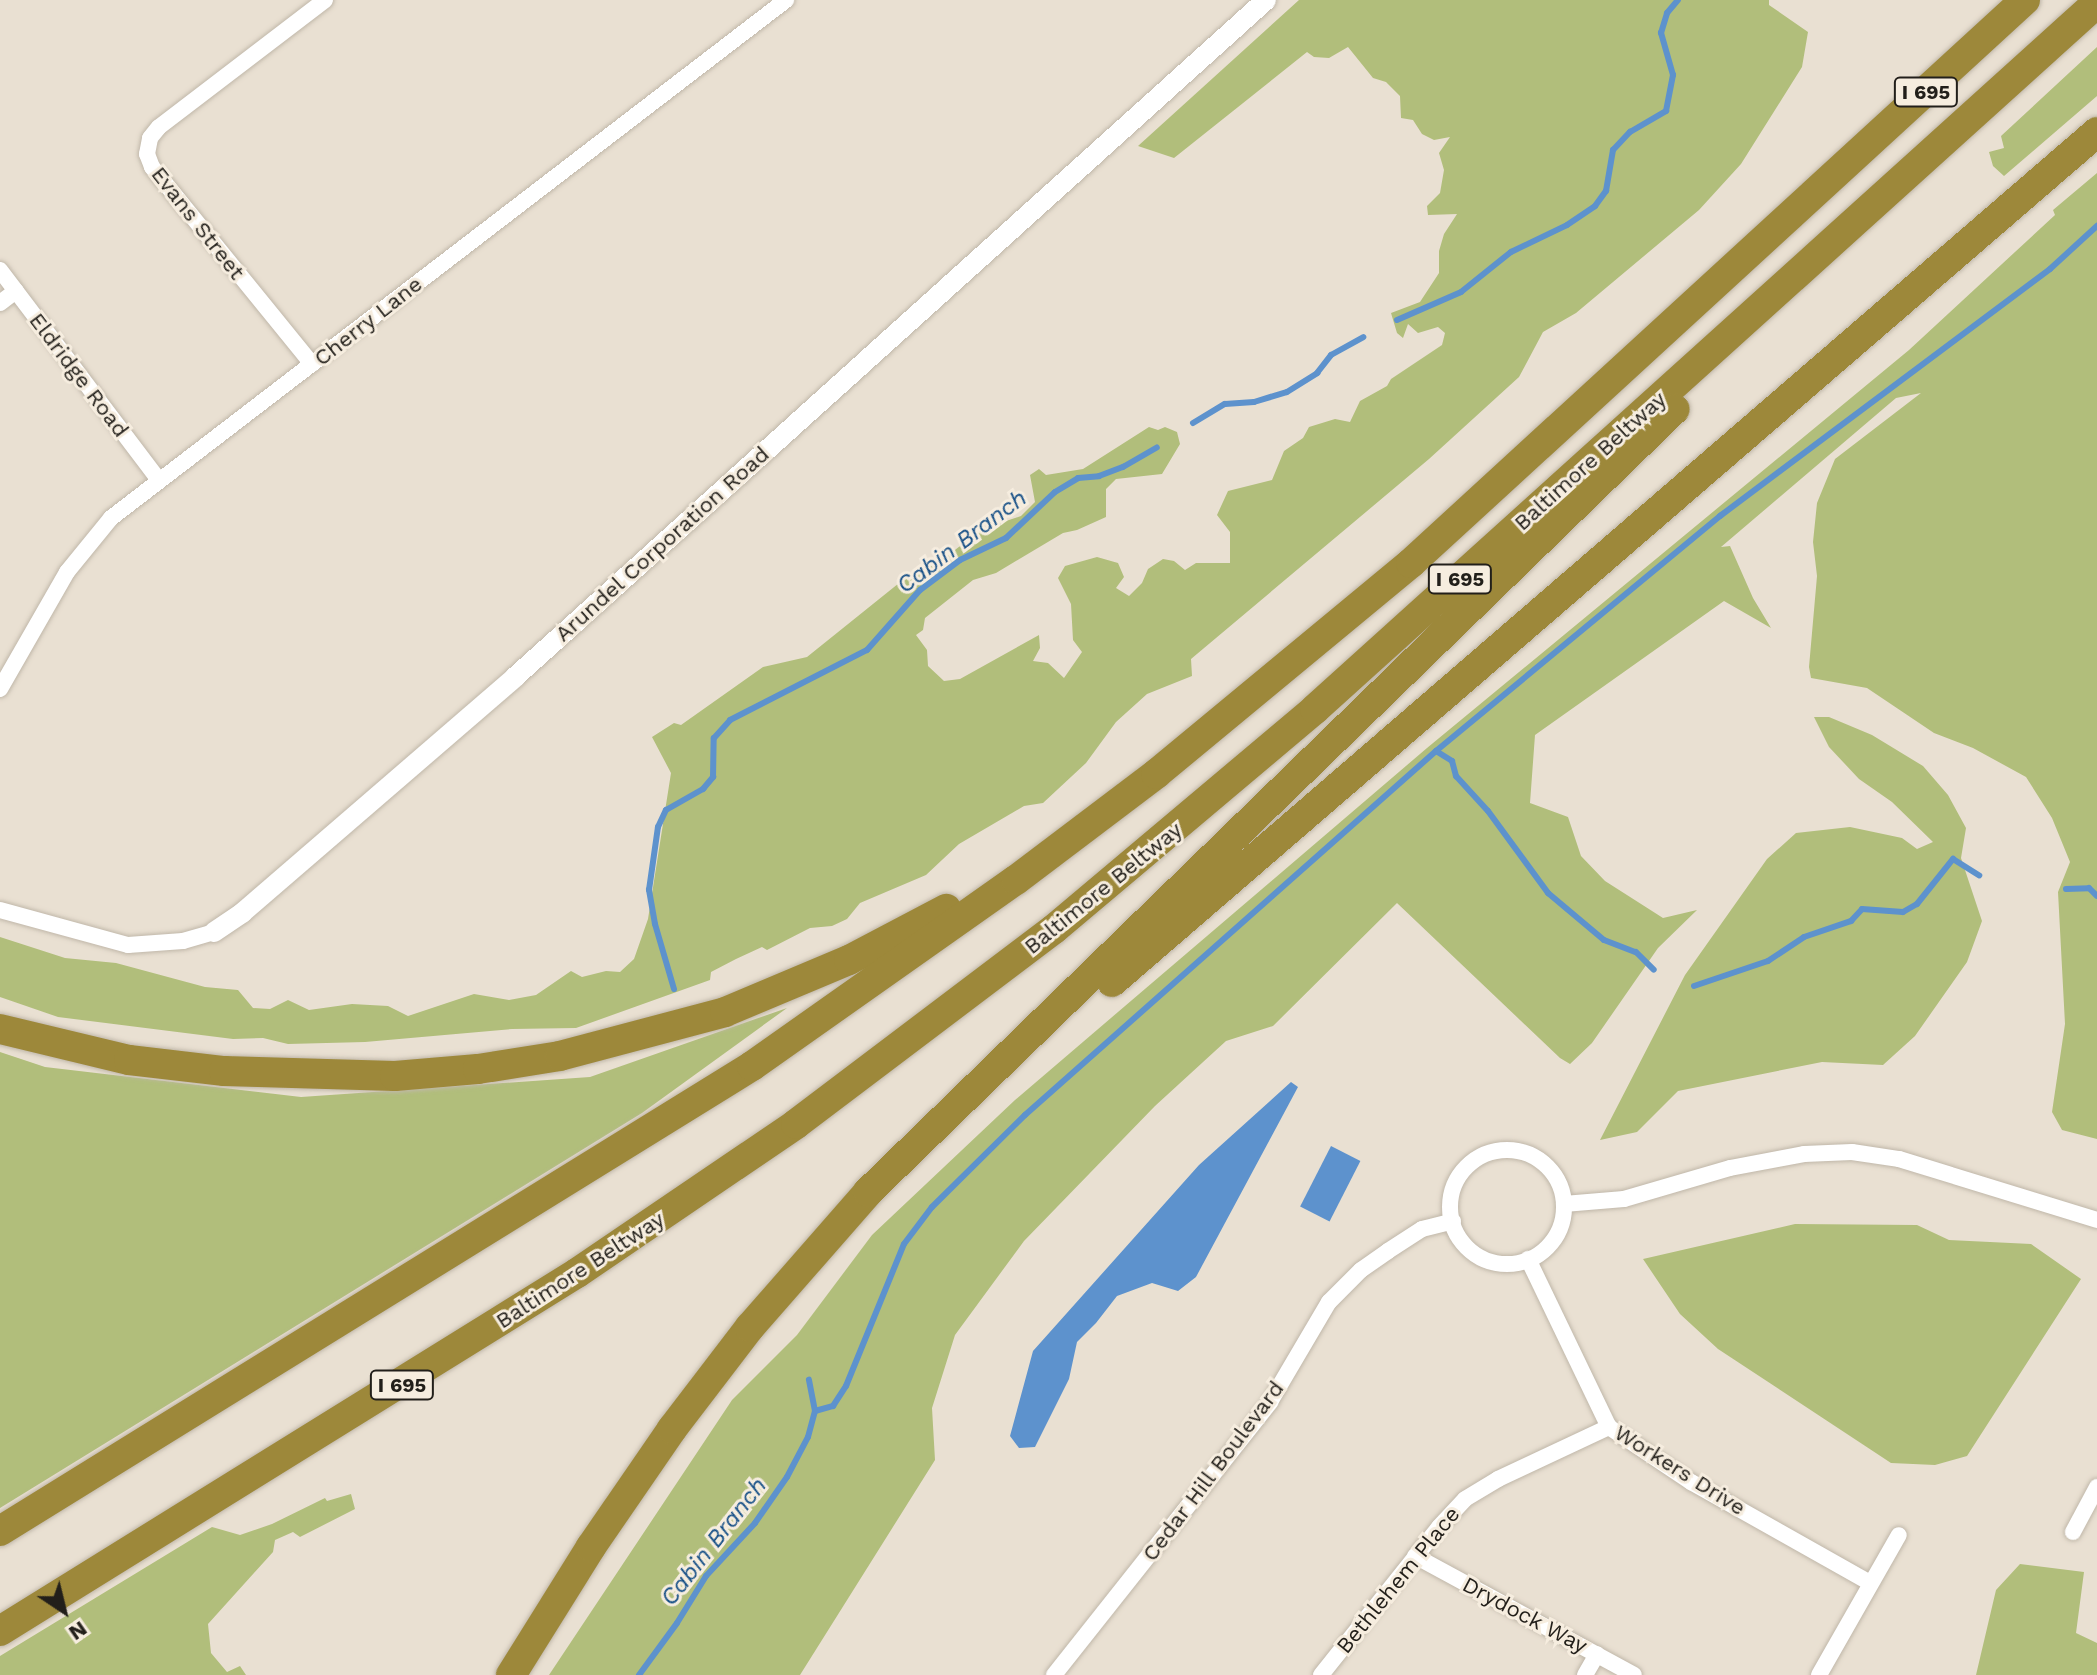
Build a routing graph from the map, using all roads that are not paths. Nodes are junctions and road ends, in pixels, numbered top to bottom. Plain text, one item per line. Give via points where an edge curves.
1 (325, 0) edge
2 (786, 0) edge
3 (1266, 0) edge
4 (2025, 0) edge
5 (2097, 3) edge
6 (2097, 132) edge
7 (1861, 218) junction
8 (0, 270) edge
9 (16, 291) junction
10 (0, 303) edge
11 (312, 364) junction
12 (159, 480) junction
13 (0, 689) edge
14 (1156, 774) junction
15 (0, 910) edge
16 (214, 932) joint
17 (0, 1029) edge
18 (868, 1192) junction
19 (1564, 1204) junction
20 (2097, 1220) edge
21 (1453, 1221) junction
22 (1528, 1259) junction
23 (1609, 1427) junction
24 (2097, 1487) edge
25 (0, 1531) edge
26 (2073, 1532) dead end
27 (1899, 1535) dead end
28 (1415, 1556) junction
29 (1870, 1583) junction
30 (0, 1631) edge
31 (1597, 1654) junction
32 (511, 1675) edge
33 (1054, 1675) edge
34 (1321, 1675) edge
35 (1585, 1675) edge
36 (1634, 1675) edge
37 (1819, 1675) edge

1 - 11 street, Evans Street via 159,127 147,154 152,167
2 - 11 street, Cherry Lane
3 - 16 street, Arundel Corporation Road via 515,677
4 - 14 highway, Baltimore Beltway / I 695 via 1411,563
5 - 7 highway, Baltimore Beltway / I 695
6 - 18 highway
7 - 18 highway via 1613,472
7 - 30 highway, Baltimore Beltway / I 695 via 1192,816 910,1040 577,1273
8 - 9 street, Eldridge Road
9 - 10 street
9 - 12 street, Eldridge Road
11 - 12 street, Cherry Lane
12 - 13 street, Cherry Lane via 89,541
14 - 17 highway via 955,904 849,960 725,1012 560,1056 395,1076 309,1076 129,1060
14 - 25 highway, Baltimore Beltway / I 695 via 752,1066
15 - 16 street, Arundel Corporation Road via 128,945 183,941
18 - 32 highway via 750,1327 672,1429
19 - 20 street via 1624,1199 1730,1168 1804,1154 1852,1152 1899,1159
19 - 21 street via 1558,1180 1547,1166 1524,1153 1498,1151 1474,1162 1456,1182
19 - 22 street via 1559,1231
21 - 22 street via 1468,1248 1482,1258 1500,1263
21 - 33 street, Cedar Hill Boulevard via 1422,1229 1388,1251 1329,1302 1270,1402
22 - 23 street, Workers Drive
23 - 28 street, Bethlehem Place via 1465,1499
23 - 29 street, Workers Drive via 1691,1482
24 - 26 street
27 - 29 street
28 - 31 street, Drydock Way
28 - 34 street, Bethlehem Place
29 - 37 street
31 - 35 street
31 - 36 street, Drydock Way

